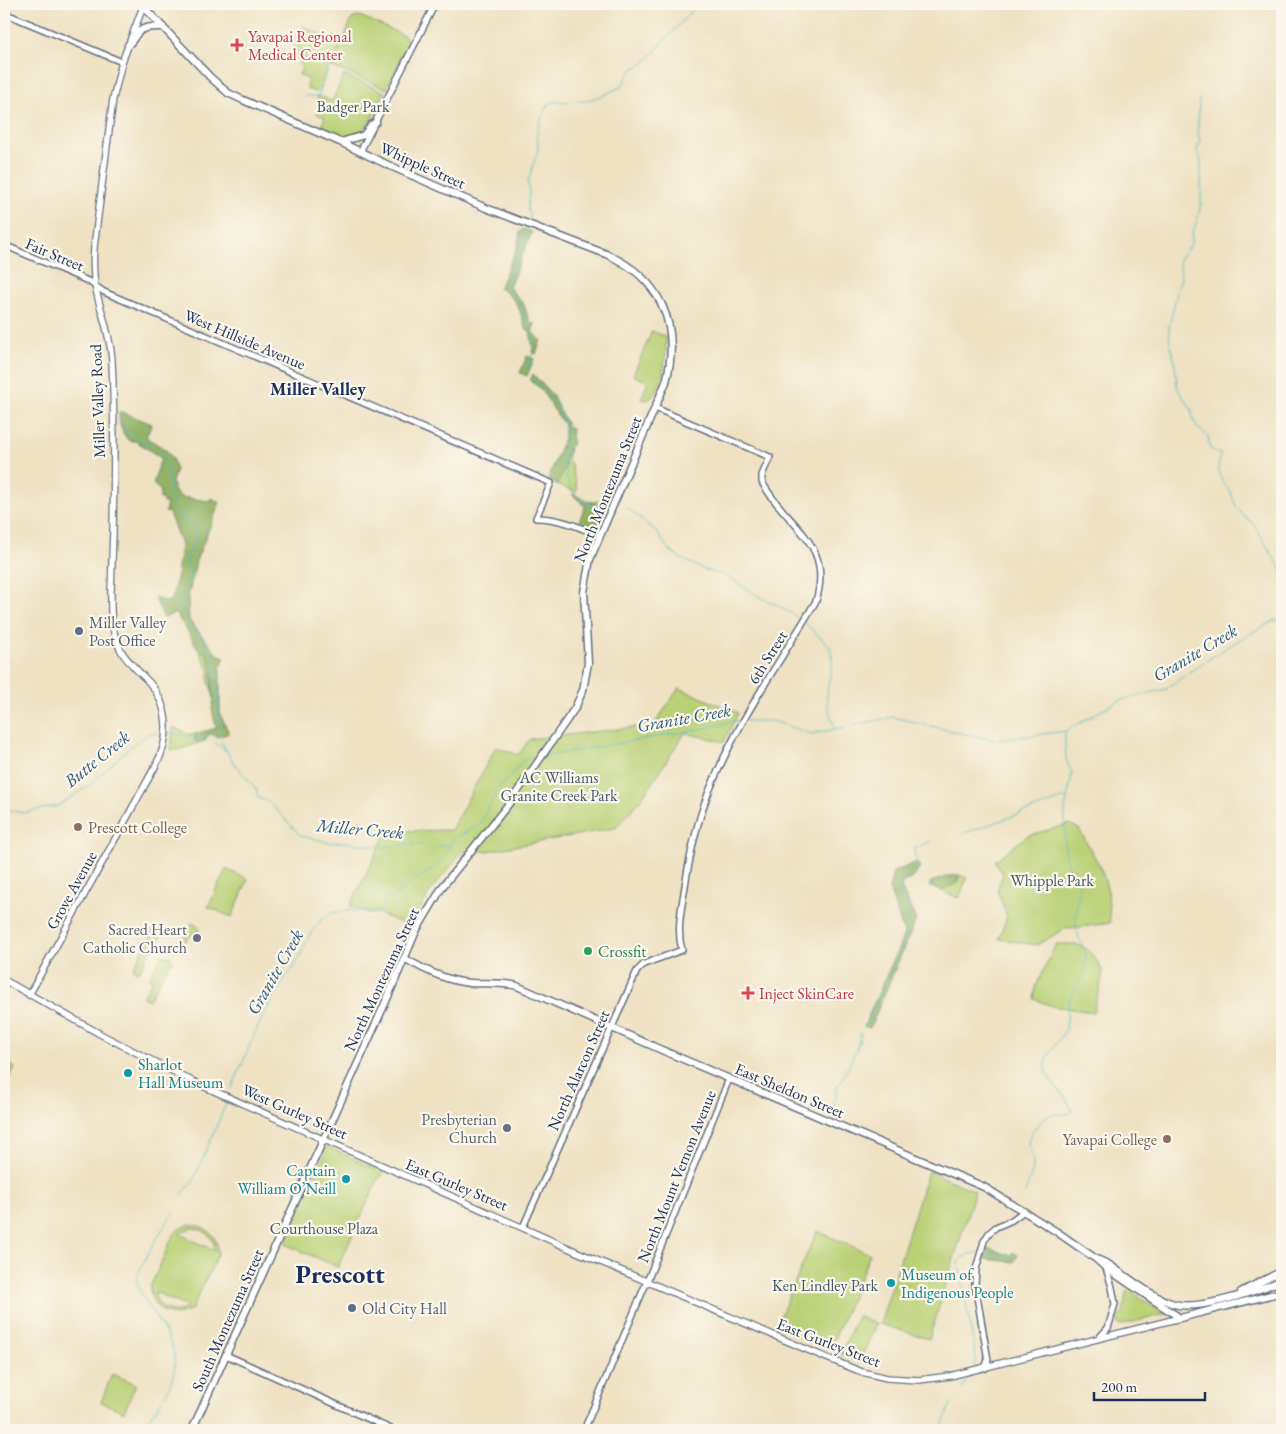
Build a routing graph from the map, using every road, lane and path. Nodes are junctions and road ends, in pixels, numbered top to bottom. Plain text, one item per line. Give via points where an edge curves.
1 (435, 4) edge
2 (143, 5) edge
3 (4, 13) edge
4 (163, 27) junction
5 (128, 45) junction
6 (122, 62) junction
7 (376, 122) junction
8 (341, 142) junction
9 (360, 152) junction
10 (4, 245) edge
11 (96, 287) junction
12 (672, 350) joint
13 (655, 408) junction
14 (600, 536) junction
15 (133, 667) joint
16 (682, 950) joint
17 (404, 958) junction
18 (4, 980) edge
19 (29, 995) junction
20 (610, 1028) junction
21 (729, 1079) junction
22 (324, 1139) junction
23 (389, 1169) joint
24 (1024, 1211) junction
25 (523, 1227) junction
26 (1096, 1259) junction
27 (1106, 1268) junction
28 (1282, 1271) edge
29 (1282, 1280) edge
30 (646, 1281) junction
31 (1282, 1287) edge
32 (1282, 1292) edge
33 (1235, 1296) junction
34 (1233, 1304) junction
35 (1180, 1318) junction
36 (1099, 1338) junction
37 (226, 1355) junction
38 (985, 1368) junction
39 (192, 1430) edge
40 (393, 1430) edge
41 (584, 1430) edge

1 - 7 street
2 - 4 main road, Whipple Street
2 - 5 main road, Miller Valley Road
3 - 6 street
4 - 5 main road via 143,29
4 - 8 main road, Whipple Street via 228,92
5 - 6 main road, Miller Valley Road
6 - 11 main road, Miller Valley Road via 113,99 94,247
7 - 8 main road via 364,135
7 - 9 street
8 - 9 main road, Whipple Street
9 - 12 main road, Whipple Street via 515,220 619,260 644,279 658,298 670,328
10 - 11 street, Fair Street
11 - 14 street, West Hillside Avenue via 550,483 536,518 563,520
11 - 15 main road, Miller Valley Road via 112,361 111,620 119,649
12 - 13 main road, North Montezuma Street via 666,382
13 - 14 main road, North Montezuma Street
13 - 16 street, 6th Street via 770,458 762,482 810,542 819,561 821,579 816,601 745,716 708,794 693,841 680,919
14 - 17 main road, North Montezuma Street via 590,559 584,592 588,657 583,690 575,708 511,801 443,886 416,930
15 - 19 main road, Grove Avenue via 157,694 165,714 166,739 162,752
16 - 20 street, North Alarcon Street via 644,964 636,971
17 - 20 main road, East Sheldon Street via 459,982 514,985
17 - 22 main road, North Montezuma Street
18 - 19 main road, West Gurley Street
19 - 22 main road, West Gurley Street via 191,1081
20 - 21 main road, East Sheldon Street
20 - 25 street, North Alarcon Street
21 - 24 main road, East Sheldon Street via 984,1187
21 - 30 street, North Mount Vernon Avenue
22 - 23 main road, West Gurley Street
22 - 37 main road, South Montezuma Street
23 - 25 main road, East Gurley Street
24 - 26 main road, East Sheldon Street
24 - 38 street via 989,1233 976,1269 975,1285 988,1360
25 - 30 main road, East Gurley Street
26 - 27 main road, East Sheldon Street
26 - 33 main road, East Sheldon Street via 1175,1305 1197,1306
27 - 35 main road, East Sheldon Street
27 - 36 street via 1115,1304 1108,1328
28 - 33 main road
29 - 33 main road
30 - 38 main road, East Gurley Street via 830,1360 874,1375 919,1380
30 - 41 street, North Mount Vernon Avenue
31 - 34 main road via 1245,1297
32 - 34 main road, East Gurley Street
34 - 35 main road, East Gurley Street
35 - 36 main road, East Gurley Street
36 - 38 main road, East Gurley Street
37 - 39 main road, South Montezuma Street
37 - 40 street

